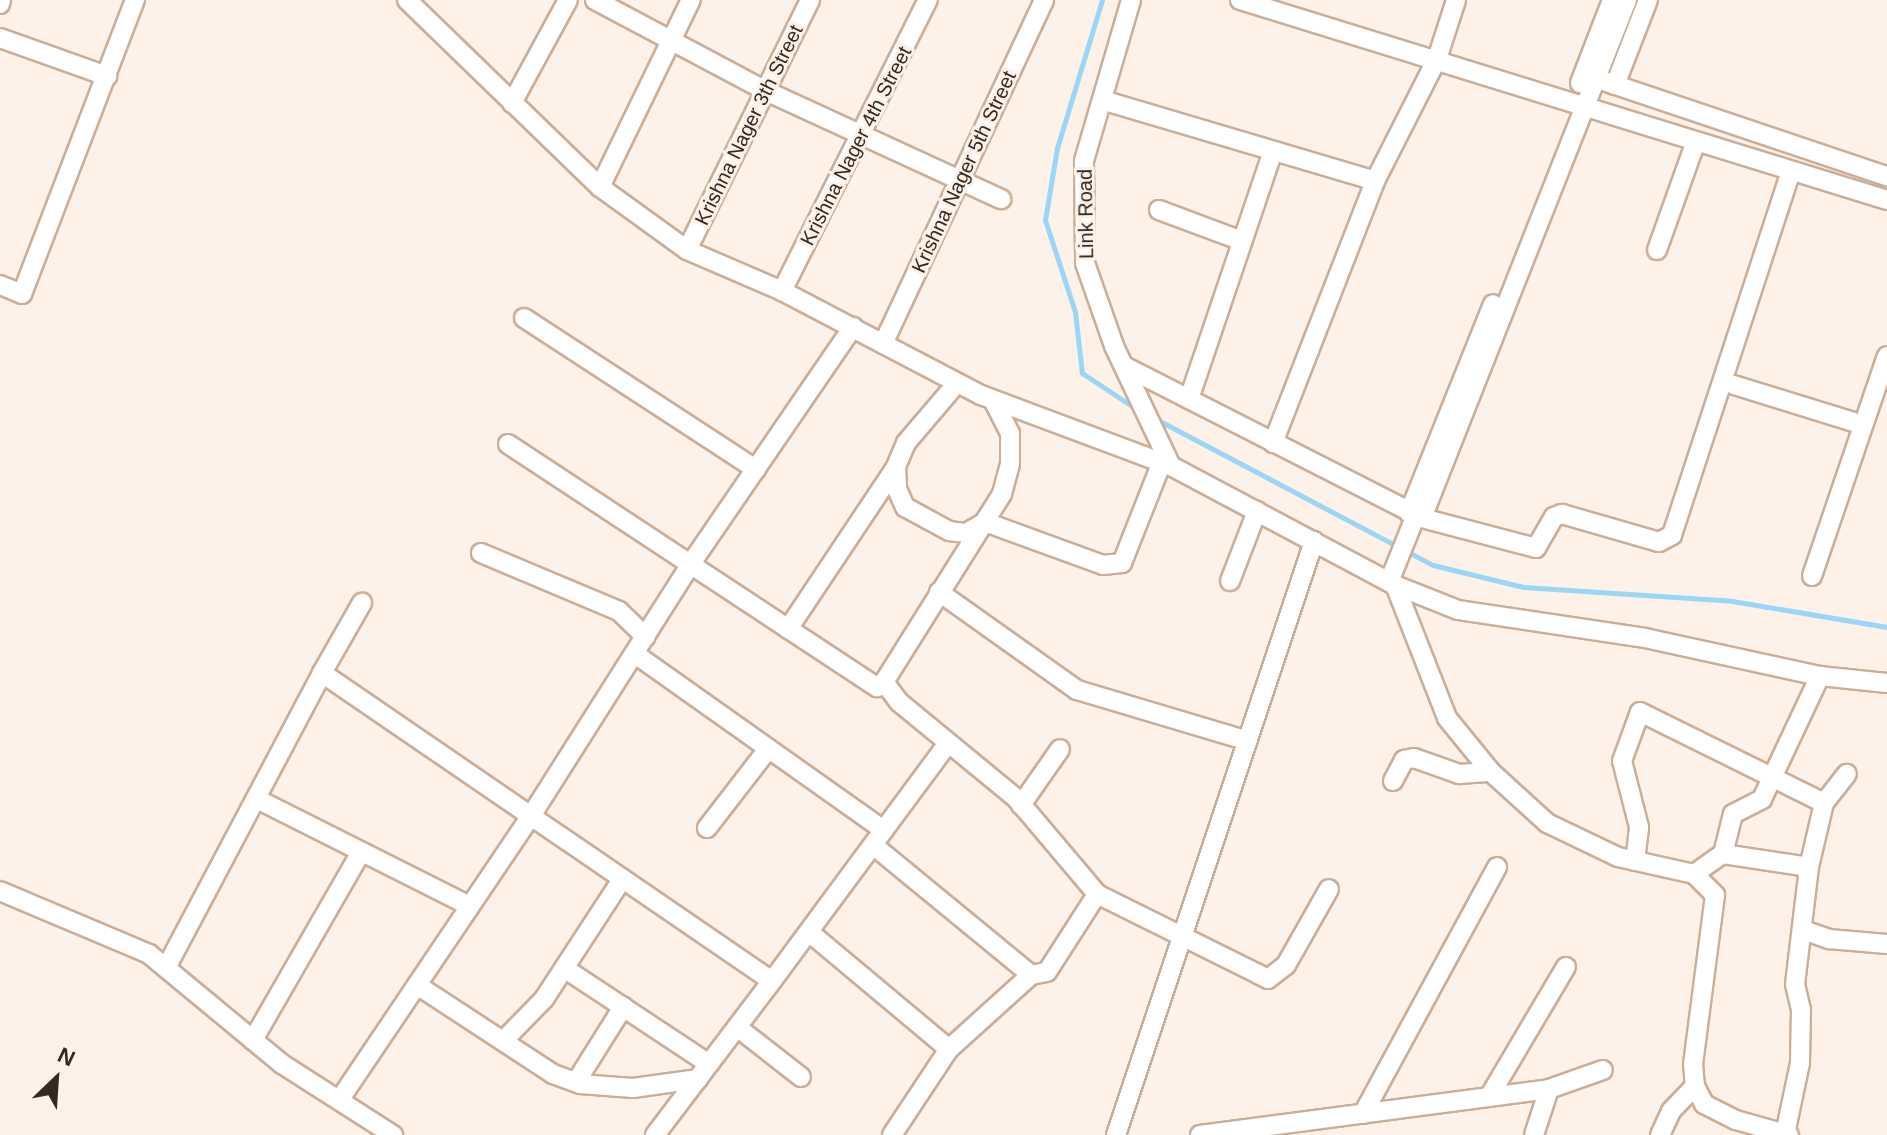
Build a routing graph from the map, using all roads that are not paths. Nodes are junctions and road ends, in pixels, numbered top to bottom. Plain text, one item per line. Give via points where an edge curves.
1 (135, 0) edge
2 (407, 0) edge
3 (568, 0) edge
4 (595, 0) edge
5 (691, 0) edge
6 (810, 0) edge
7 (928, 0) edge
8 (1044, 0) edge
9 (1131, 0) edge
10 (1240, 0) edge
11 (1309, 0) edge
12 (1456, 0) edge
13 (1612, 0) edge
14 (1627, 0) edge
15 (1648, 0) edge
16 (1303, 19) junction
17 (0, 38) edge
18 (671, 42) junction
19 (1437, 59) junction
20 (107, 76) junction
21 (1595, 78) junction
22 (1615, 85) junction
23 (766, 91) junction
24 (1102, 100) junction
25 (512, 103) junction
26 (1577, 105) junction
27 (864, 136) junction
28 (1695, 144) junction
29 (1273, 151) junction
30 (1790, 174) junction
31 (1887, 176) edge
32 (959, 181) junction
33 (1375, 181) junction
34 (600, 187) junction
35 (1001, 199) dead end
36 (1887, 200) edge
37 (1159, 210) dead end
38 (1242, 241) junction
39 (687, 250) junction
40 (1657, 250) dead end
41 (0, 285) edge
42 (782, 291) junction
43 (524, 318) dead end
44 (853, 327) junction
45 (883, 344) junction
46 (1887, 356) edge
47 (1124, 366) junction
48 (957, 383) junction
49 (1734, 385) dead end
50 (1881, 394) edge
51 (1189, 399) junction
52 (993, 400) junction
53 (1863, 425) junction
54 (1273, 443) junction
55 (508, 444) dead end
56 (1165, 458) junction
57 (896, 467) junction
58 (756, 469) junction
59 (1257, 511) junction
60 (1416, 515) junction
61 (985, 522) junction
62 (1314, 541) junction
63 (481, 553) dead end
64 (692, 562) junction
65 (1812, 576) dead end
66 (1230, 581) dead end
67 (1392, 584) junction
68 (939, 592) junction
69 (362, 603) dead end
70 (788, 629) junction
71 (646, 637) junction
72 (635, 654) junction
73 (322, 673) junction
74 (1820, 676) junction
75 (884, 682) junction
76 (1887, 683) edge
77 (1248, 741) junction
78 (948, 743) junction
79 (768, 749) junction
80 (1060, 749) dead end
81 (1491, 772) junction
82 (1847, 774) dead end
83 (1773, 776) junction
84 (1393, 781) dead end
85 (257, 799) junction
86 (1824, 803) junction
87 (1021, 805) junction
88 (529, 819) junction
89 (707, 828) dead end
90 (878, 838) junction
91 (361, 852) junction
92 (1723, 854) junction
93 (1635, 861) junction
94 (1497, 867) dead end
95 (1809, 867) junction
96 (1694, 874) junction
97 (621, 881) junction
98 (1329, 889) dead end
99 (0, 891) edge
100 (1097, 894) junction
101 (470, 906) junction
102 (1803, 930) junction
103 (809, 932) junction
104 (1183, 937) junction
105 (1887, 944) edge
106 (1566, 967) dead end
107 (166, 968) junction
108 (564, 968) junction
109 (1031, 975) junction
110 (772, 981) junction
111 (417, 985) junction
112 (623, 1007) junction
113 (737, 1027) junction
114 (253, 1040) junction
115 (503, 1041) junction
116 (949, 1049) junction
117 (1603, 1070) dead end
118 (704, 1072) junction
119 (801, 1077) dead end
120 (576, 1082) junction
121 (1695, 1086) junction
122 (1549, 1089) junction
123 (1489, 1097) junction
124 (340, 1099) junction
125 (1363, 1114) junction
126 (1232, 1133) edge
127 (1787, 1134) edge
128 (393, 1135) edge
129 (655, 1135) edge
130 (892, 1135) edge
131 (1116, 1135) edge
132 (1200, 1135) edge
133 (1534, 1135) edge
134 (1660, 1135) edge

1 - 20 street
2 - 25 street
3 - 25 street
4 - 18 street
5 - 18 street
6 - 23 street, Krishna Nager 3th Street
7 - 27 street, Krishna Nager 4th Street
8 - 32 street, Krishna Nager 5th Street
9 - 24 street, Link Road
10 - 16 street
11 - 16 street
12 - 19 street
13 - 26 street
14 - 21 street
15 - 22 street
16 - 19 street
17 - 20 street
18 - 23 street
18 - 34 street
19 - 26 street
19 - 33 street
20 - 41 street via 22,294
21 - 22 street
21 - 26 street
22 - 31 street
23 - 27 street
23 - 39 street, Krishna Nager 3th Street
24 - 29 street
24 - 47 street, Link Road via 1084,161 1085,263
25 - 34 street
26 - 28 street
26 - 60 street
27 - 32 street
27 - 42 street, Krishna Nager 4th Street
28 - 30 street
28 - 40 street
29 - 33 street
29 - 38 street
30 - 36 street
30 - 60 street via 1668,538 1654,542 1562,514 1554,517 1536,548
32 - 35 street
32 - 45 street, Krishna Nager 5th Street
33 - 54 street
34 - 39 street
37 - 38 street
38 - 51 street
39 - 42 street
42 - 44 street
43 - 58 street
44 - 45 street
44 - 58 street
45 - 48 street
46 - 50 street
47 - 51 street
47 - 56 street, Link Road
48 - 52 street
48 - 57 street via 906,443
49 - 53 street
50 - 53 street
51 - 54 street
52 - 56 street
52 - 61 street via 1010,433 1010,464 1002,494
53 - 65 street
54 - 60 street
55 - 64 street
56 - 59 street
56 - 61 street via 1122,563 1103,565
57 - 61 street via 905,507 925,520 966,533
57 - 70 street
58 - 64 street
59 - 62 street
59 - 66 street
60 - 67 street
61 - 68 street
62 - 67 street
62 - 77 street
63 - 71 street via 619,611
64 - 70 street
64 - 71 street
67 - 74 street via 1458,610 1645,638
67 - 81 street via 1447,718
68 - 75 street
68 - 77 street via 1077,690
69 - 73 street
70 - 75 street via 877,687
71 - 72 street
72 - 79 street
72 - 88 street
73 - 85 street
73 - 88 street
74 - 76 street
74 - 83 street
75 - 78 street via 899,702
77 - 104 street
78 - 87 street
78 - 90 street
79 - 89 street
79 - 90 street
80 - 87 street
81 - 84 street via 1459,774 1414,758 1404,760
81 - 93 street via 1547,823
82 - 86 street
83 - 86 street
83 - 92 street via 1762,799 1733,814
83 - 93 street via 1640,712 1622,761 1639,827
85 - 91 street
85 - 107 street
86 - 95 street
87 - 100 street
88 - 97 street
88 - 101 street
90 - 103 street
90 - 109 street
91 - 101 street
91 - 114 street
92 - 95 street
92 - 96 street
93 - 96 street
94 - 125 street
95 - 102 street
96 - 121 street via 1715,895 1693,1064
97 - 108 street
97 - 110 street
98 - 104 street via 1286,965 1268,979
99 - 107 street via 149,954
100 - 104 street
100 - 109 street via 1047,972
101 - 111 street
102 - 105 street via 1829,939
102 - 127 street via 1795,984 1801,1010 1800,1063
103 - 110 street
103 - 116 street
104 - 131 street
106 - 123 street
107 - 114 street
108 - 112 street
108 - 115 street
109 - 116 street
110 - 113 street
111 - 115 street
111 - 124 street
112 - 118 street
112 - 120 street
113 - 118 street
113 - 119 street
114 - 124 street
115 - 120 street
116 - 130 street
117 - 122 street
118 - 120 street via 633,1088
118 - 129 street
121 - 127 street via 1704,1104 1736,1120
121 - 134 street via 1671,1111
122 - 123 street
122 - 133 street
123 - 125 street
124 - 128 street
125 - 126 street
126 - 132 street

